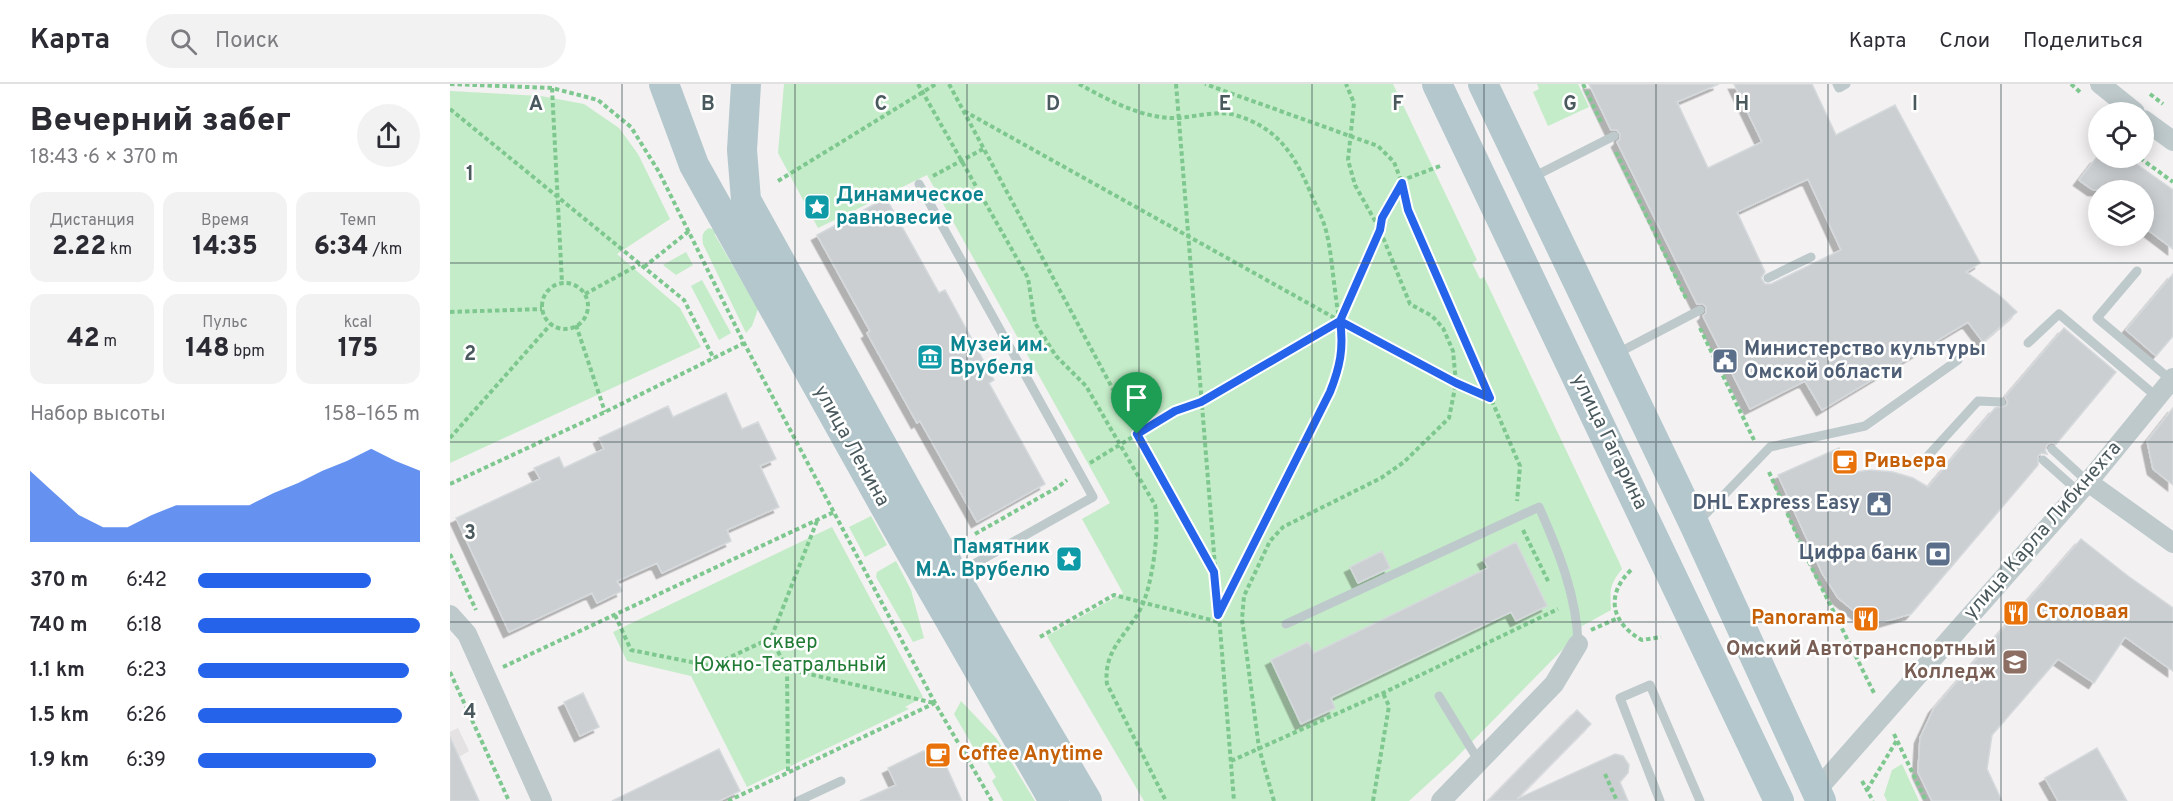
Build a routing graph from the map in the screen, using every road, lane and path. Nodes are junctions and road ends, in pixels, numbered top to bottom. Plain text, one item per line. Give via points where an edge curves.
1 (450, 84) edge
2 (664, 84) edge
3 (746, 84) edge
4 (936, 84) edge
5 (949, 84) edge
6 (1079, 84) edge
7 (1176, 84) edge
8 (1206, 84) edge
9 (1346, 84) edge
10 (1437, 84) edge
11 (1483, 84) edge
12 (1583, 84) edge
13 (1837, 84) edge
14 (1846, 84) edge
15 (2100, 84) edge
16 (552, 88) junction
17 (2146, 91) dead end
18 (2118, 102) edge
19 (2164, 105) dead end
20 (450, 109) edge
21 (964, 111) junction
22 (1178, 118) junction
23 (2154, 127) edge
24 (1612, 137) junction
25 (1352, 138) junction
26 (2173, 141) edge
27 (983, 149) junction
28 (1440, 166) dead end
29 (2153, 168) edge
30 (1528, 180) junction
31 (778, 181) dead end
32 (2173, 182) edge
33 (1402, 183) junction
34 (919, 184) joint
35 (558, 197) junction
36 (1380, 230) junction
37 (689, 231) junction
38 (1189, 235) junction
39 (1811, 257) dead end
40 (642, 266) junction
41 (2138, 271) dead end
42 (1768, 278) dead end
43 (562, 283) junction
44 (585, 294) junction
45 (542, 309) junction
46 (1696, 311) junction
47 (450, 312) edge
48 (1340, 321) junction
49 (551, 324) junction
50 (576, 325) junction
51 (744, 343) junction
52 (2028, 343) dead end
53 (1613, 355) junction
54 (714, 358) junction
55 (1958, 360) dead end
56 (2172, 379) edge
57 (1456, 383) junction
58 (2157, 397) junction
59 (1490, 398) junction
60 (1201, 402) junction
61 (2001, 402) dead end
62 (605, 412) junction
63 (1137, 434) junction
64 (450, 438) edge
65 (2052, 449) dead end
66 (1762, 455) junction
67 (1925, 459) dead end
68 (2043, 460) dead end
69 (1078, 470) junction
70 (450, 484) edge
71 (1774, 484) dead end
72 (2084, 487) junction
73 (834, 512) junction
74 (1516, 516) junction
75 (817, 520) junction
76 (1695, 526) junction
77 (975, 534) dead end
78 (2173, 543) edge
79 (1631, 570) dead end
80 (1214, 572) junction
81 (954, 575) junction
82 (1551, 587) dead end
83 (615, 615) junction
84 (1218, 615) junction
85 (1618, 618) junction
86 (454, 619) edge
87 (1219, 622) junction
88 (1286, 624) dead end
89 (1040, 637) dead end
90 (1577, 637) junction
91 (1661, 637) dead end
92 (771, 638) junction
93 (503, 667) dead end
94 (787, 669) junction
95 (450, 672) edge
96 (1873, 692) dead end
97 (1383, 693) junction
98 (1439, 696) dead end
99 (935, 703) junction
100 (1897, 740) dead end
101 (1259, 748) junction
102 (1231, 761) junction
103 (1480, 763) junction
104 (1910, 766) dead end
105 (788, 772) junction
106 (1605, 774) dead end
107 (841, 781) dead end
108 (1862, 781) dead end
109 (1867, 790) junction
110 (1819, 796) edge
111 (509, 801) edge
112 (542, 801) edge
113 (729, 801) edge
114 (798, 801) edge
115 (992, 801) edge
116 (1054, 801) edge
117 (1087, 801) edge
118 (1234, 801) edge
119 (1274, 801) edge
120 (1373, 801) edge
121 (1441, 801) edge
122 (1617, 801) edge
123 (1660, 801) edge
124 (1700, 801) edge
125 (1779, 801) edge
126 (1873, 801) edge
127 (1926, 801) edge

1 - 16 path
2 - 116 main road, улица Ленина via 691,157 710,194
3 - 81 main road, улица Ленина via 742,150 746,200
4 - 31 path
5 - 21 path
6 - 22 path via 1137,111 1159,118
7 - 22 path
8 - 25 path
9 - 25 path via 1354,103
10 - 125 main road, улица Гагарина
11 - 30 main road, улица Гагарина
12 - 24 path
13 - 14 lane via 1839,88
15 - 18 street
16 - 35 path
16 - 37 path via 598,100 631,127
17 - 19 path
20 - 35 path
21 - 27 path
21 - 38 path
22 - 38 path
22 - 48 path via 1235,115 1261,126 1281,141 1298,163 1324,226
23 - 26 street
24 - 30 lane
24 - 46 path
25 - 33 path via 1378,146 1394,162
25 - 36 path via 1348,160 1355,185
27 - 34 path
27 - 63 path
28 - 33 path
29 - 32 path
30 - 53 main road, улица Гагарина
33 - 36 path via 1382,218
33 - 59 path via 1408,210
34 - 69 lane
35 - 40 path
35 - 43 path
36 - 48 path
36 - 57 path via 1410,304 1432,316 1443,328 1453,351
37 - 40 path
37 - 51 path
38 - 48 path
38 - 60 path
39 - 42 lane
40 - 44 path
40 - 54 path via 684,300
41 - 56 lane via 2097,318
43 - 44 path via 575,285
43 - 45 path via 549,289
44 - 50 path via 588,308
45 - 47 path
45 - 49 path
46 - 53 lane
46 - 66 path
48 - 57 path
48 - 60 path
48 - 84 path via 1342,355 1330,392
49 - 50 path via 564,328
49 - 64 path
50 - 62 path
51 - 54 path
51 - 73 path
52 - 58 lane via 2060,314
53 - 76 main road, улица Гагарина
54 - 62 path
55 - 66 lane via 1865,426 1770,447
56 - 58 street, улица Карла Либкнехта
57 - 59 path
57 - 101 path via 1449,418 1404,462 1381,478 1283,527 1270,541 1244,596 1242,619
58 - 72 street, улица Карла Либкнехта
59 - 74 path via 1520,466
60 - 63 path via 1175,411
60 - 80 path
61 - 67 lane via 1978,401
62 - 70 path
63 - 69 path
63 - 80 path
65 - 72 lane
66 - 76 lane
68 - 72 lane
69 - 77 path via 1058,487
69 - 81 lane via 1093,497
71 - 96 path
72 - 78 street
72 - 110 street, улица Карла Либкнехта
73 - 75 path
73 - 99 path
74 - 82 path
74 - 88 lane
74 - 90 lane via 1539,507 1574,604
75 - 83 path
75 - 92 path
76 - 110 main road, улица Гагарина
79 - 85 path via 1615,591
80 - 84 path
81 - 117 main road, улица Ленина
83 - 92 path via 631,650 711,666
83 - 93 path
84 - 87 path
85 - 90 path
85 - 91 path via 1642,640
86 - 112 street via 467,634
87 - 89 path via 1114,595
87 - 102 path
90 - 97 path via 1562,608
90 - 103 street via 1554,684
92 - 94 path
94 - 99 path
94 - 105 path
95 - 111 path
97 - 101 path
97 - 120 path via 1389,706
98 - 103 lane
99 - 105 path
99 - 115 path
100 - 109 path
101 - 102 path
101 - 119 path
102 - 118 path
103 - 121 street
104 - 127 path
105 - 113 path
106 - 122 path
107 - 114 lane
108 - 109 path
109 - 126 path
123 - 124 lane via 1620,698 1650,685

